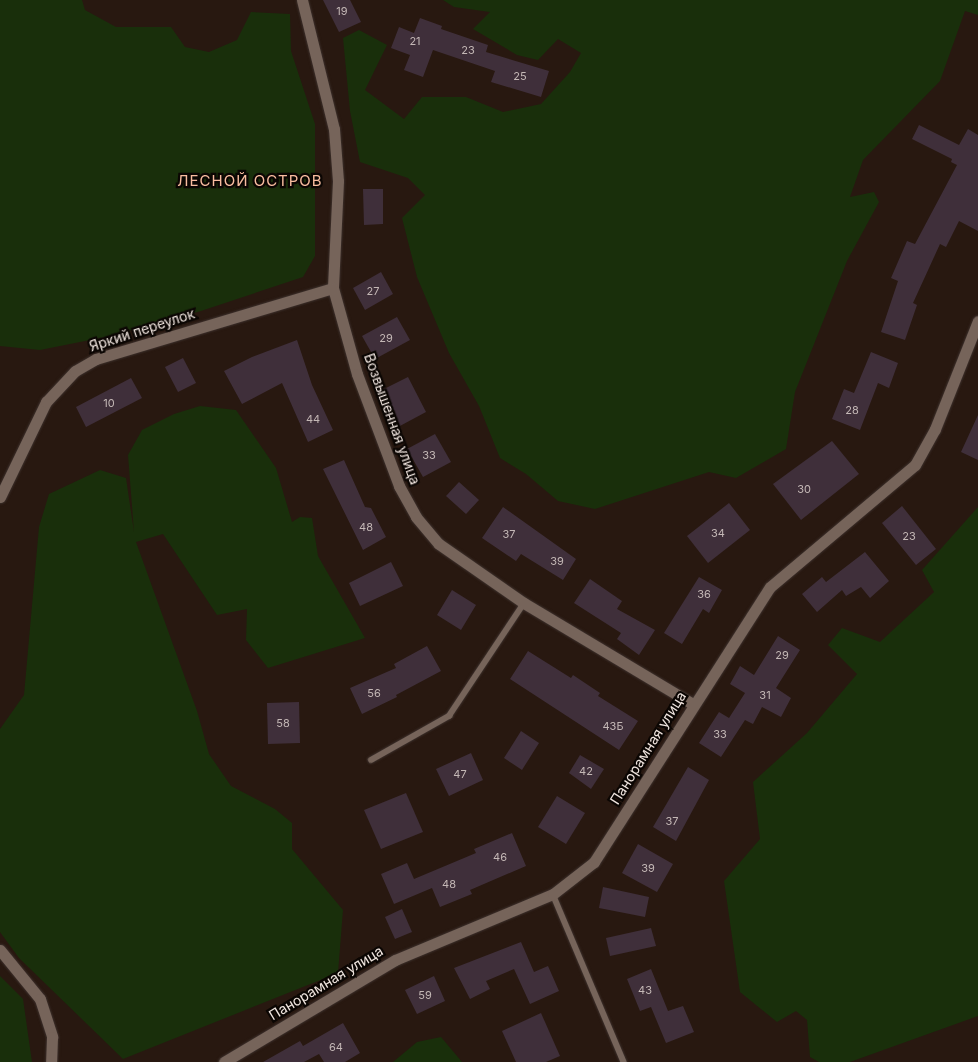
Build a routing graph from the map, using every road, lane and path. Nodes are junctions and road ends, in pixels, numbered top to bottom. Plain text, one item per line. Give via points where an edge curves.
1 (302, 0) edge
2 (333, 288) junction
3 (978, 321) edge
4 (0, 497) edge
5 (524, 603) junction
6 (693, 704) junction
7 (370, 760) dead end
8 (553, 894) junction
9 (0, 950) edge
10 (51, 1062) edge
11 (224, 1062) edge
12 (624, 1062) edge

1 - 2 street, Возвышенная улица via 334,129 338,181
2 - 4 street, Яркий переулок via 96,358 75,371 46,402
2 - 5 street, Возвышенная улица via 357,374 399,486 416,517 439,544
3 - 6 street, Панорамная улица via 936,430 915,465 770,587
5 - 6 street, Возвышенная улица
5 - 7 lane via 449,716
6 - 8 street, Панорамная улица via 594,862
8 - 11 street, Панорамная улица via 395,960
8 - 12 lane
9 - 10 street via 40,999 52,1037

